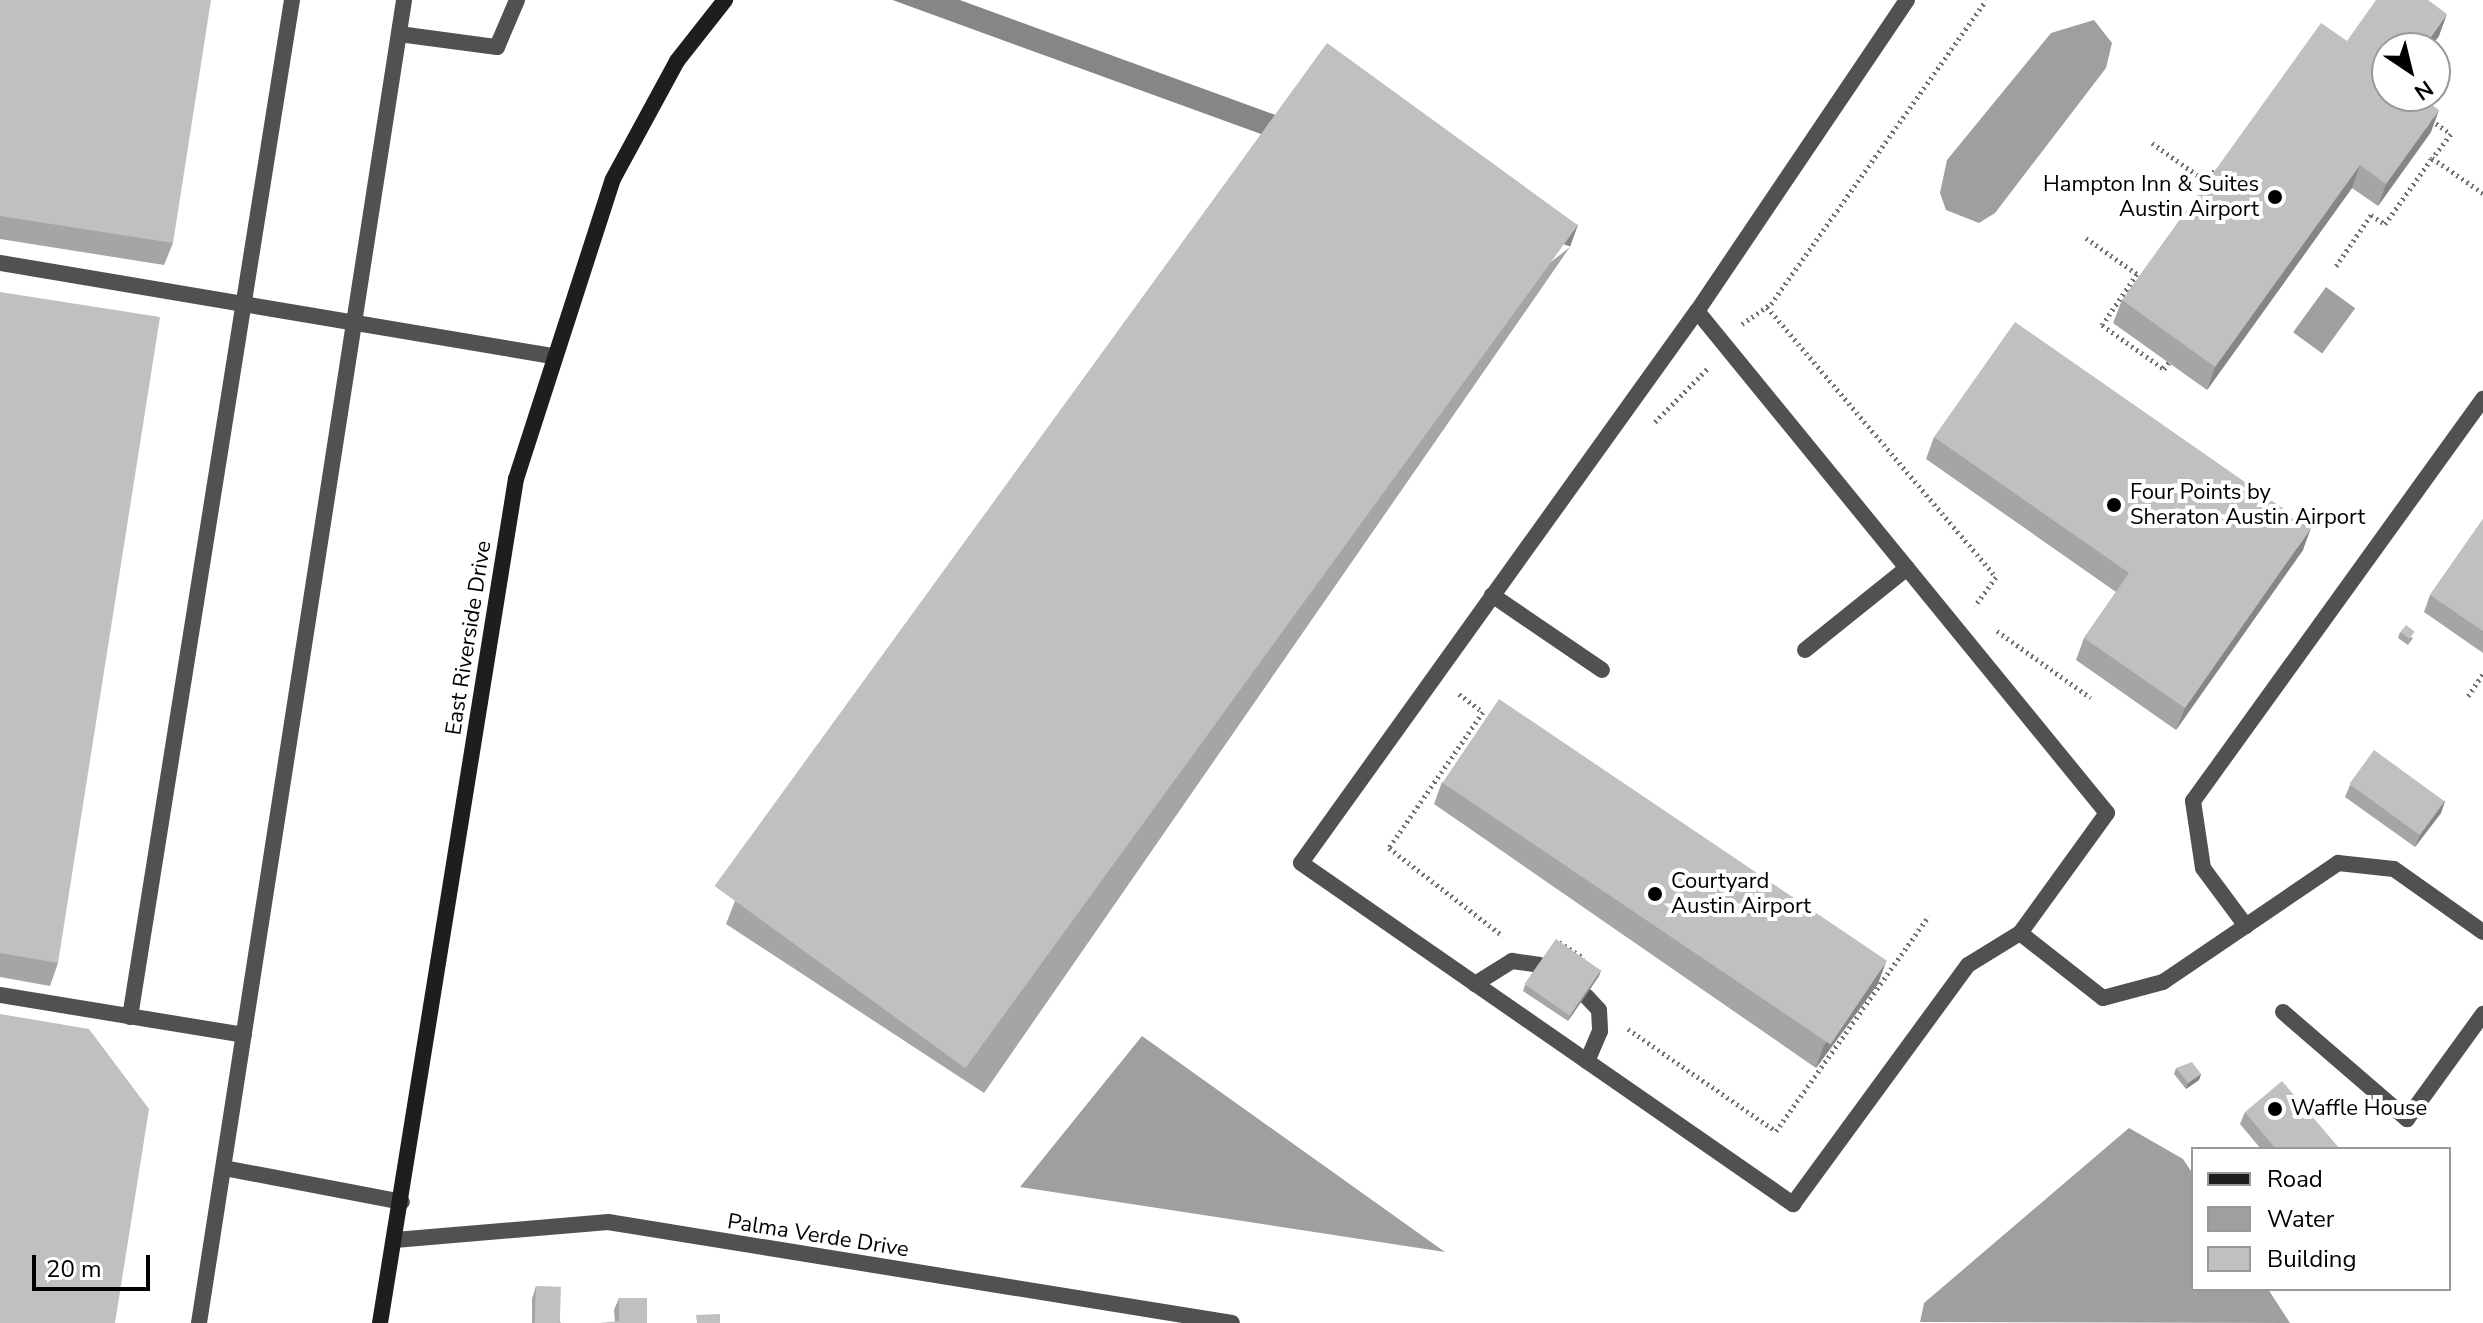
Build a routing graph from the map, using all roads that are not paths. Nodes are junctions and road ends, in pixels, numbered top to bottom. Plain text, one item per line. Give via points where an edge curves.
1 (292, 0) edge
2 (404, 0) edge
3 (517, 0) edge
4 (725, 0) edge
5 (1907, 0) edge
6 (399, 34) junction
7 (0, 263) edge
8 (244, 304) junction
9 (1697, 311) junction
10 (354, 322) junction
11 (552, 356) junction
12 (2483, 399) edge
13 (1907, 568) junction
14 (1492, 595) junction
15 (1805, 650) dead end
16 (1602, 670) dead end
17 (2481, 924) edge
18 (2246, 926) junction
19 (2020, 933) junction
20 (1540, 965) edge
21 (1475, 984) junction
22 (0, 995) edge
23 (1586, 996) edge
24 (2283, 1012) dead end
25 (2483, 1014) edge
26 (130, 1017) junction
27 (244, 1035) junction
28 (1587, 1061) junction
29 (224, 1168) junction
30 (402, 1202) junction
31 (395, 1240) junction
32 (199, 1323) edge
33 (380, 1323) edge
34 (1232, 1323) edge

1 - 8 street
2 - 6 street
3 - 6 street via 497,47
4 - 11 main road, East Riverside Drive via 677,61 613,179
5 - 9 street
6 - 10 street
7 - 8 street
8 - 10 street
8 - 26 street
9 - 13 street
9 - 14 street
10 - 11 street
10 - 27 street
11 - 30 main road, East Riverside Drive via 516,479
12 - 18 street via 2193,801 2203,868
13 - 15 street
13 - 19 street via 2107,813
14 - 16 street
14 - 21 street via 1301,863
17 - 18 street via 2394,869 2338,863
18 - 19 street via 2163,982 2103,998
19 - 28 street via 1968,965 1793,1204
20 - 21 street via 1512,961
21 - 28 street
22 - 26 street
23 - 28 street via 1599,1010 1600,1031
24 - 25 street via 2407,1119
26 - 27 street
27 - 29 street
29 - 30 street
29 - 32 street
30 - 31 main road, East Riverside Drive
31 - 33 main road, East Riverside Drive
31 - 34 street, Palma Verde Drive via 608,1222

